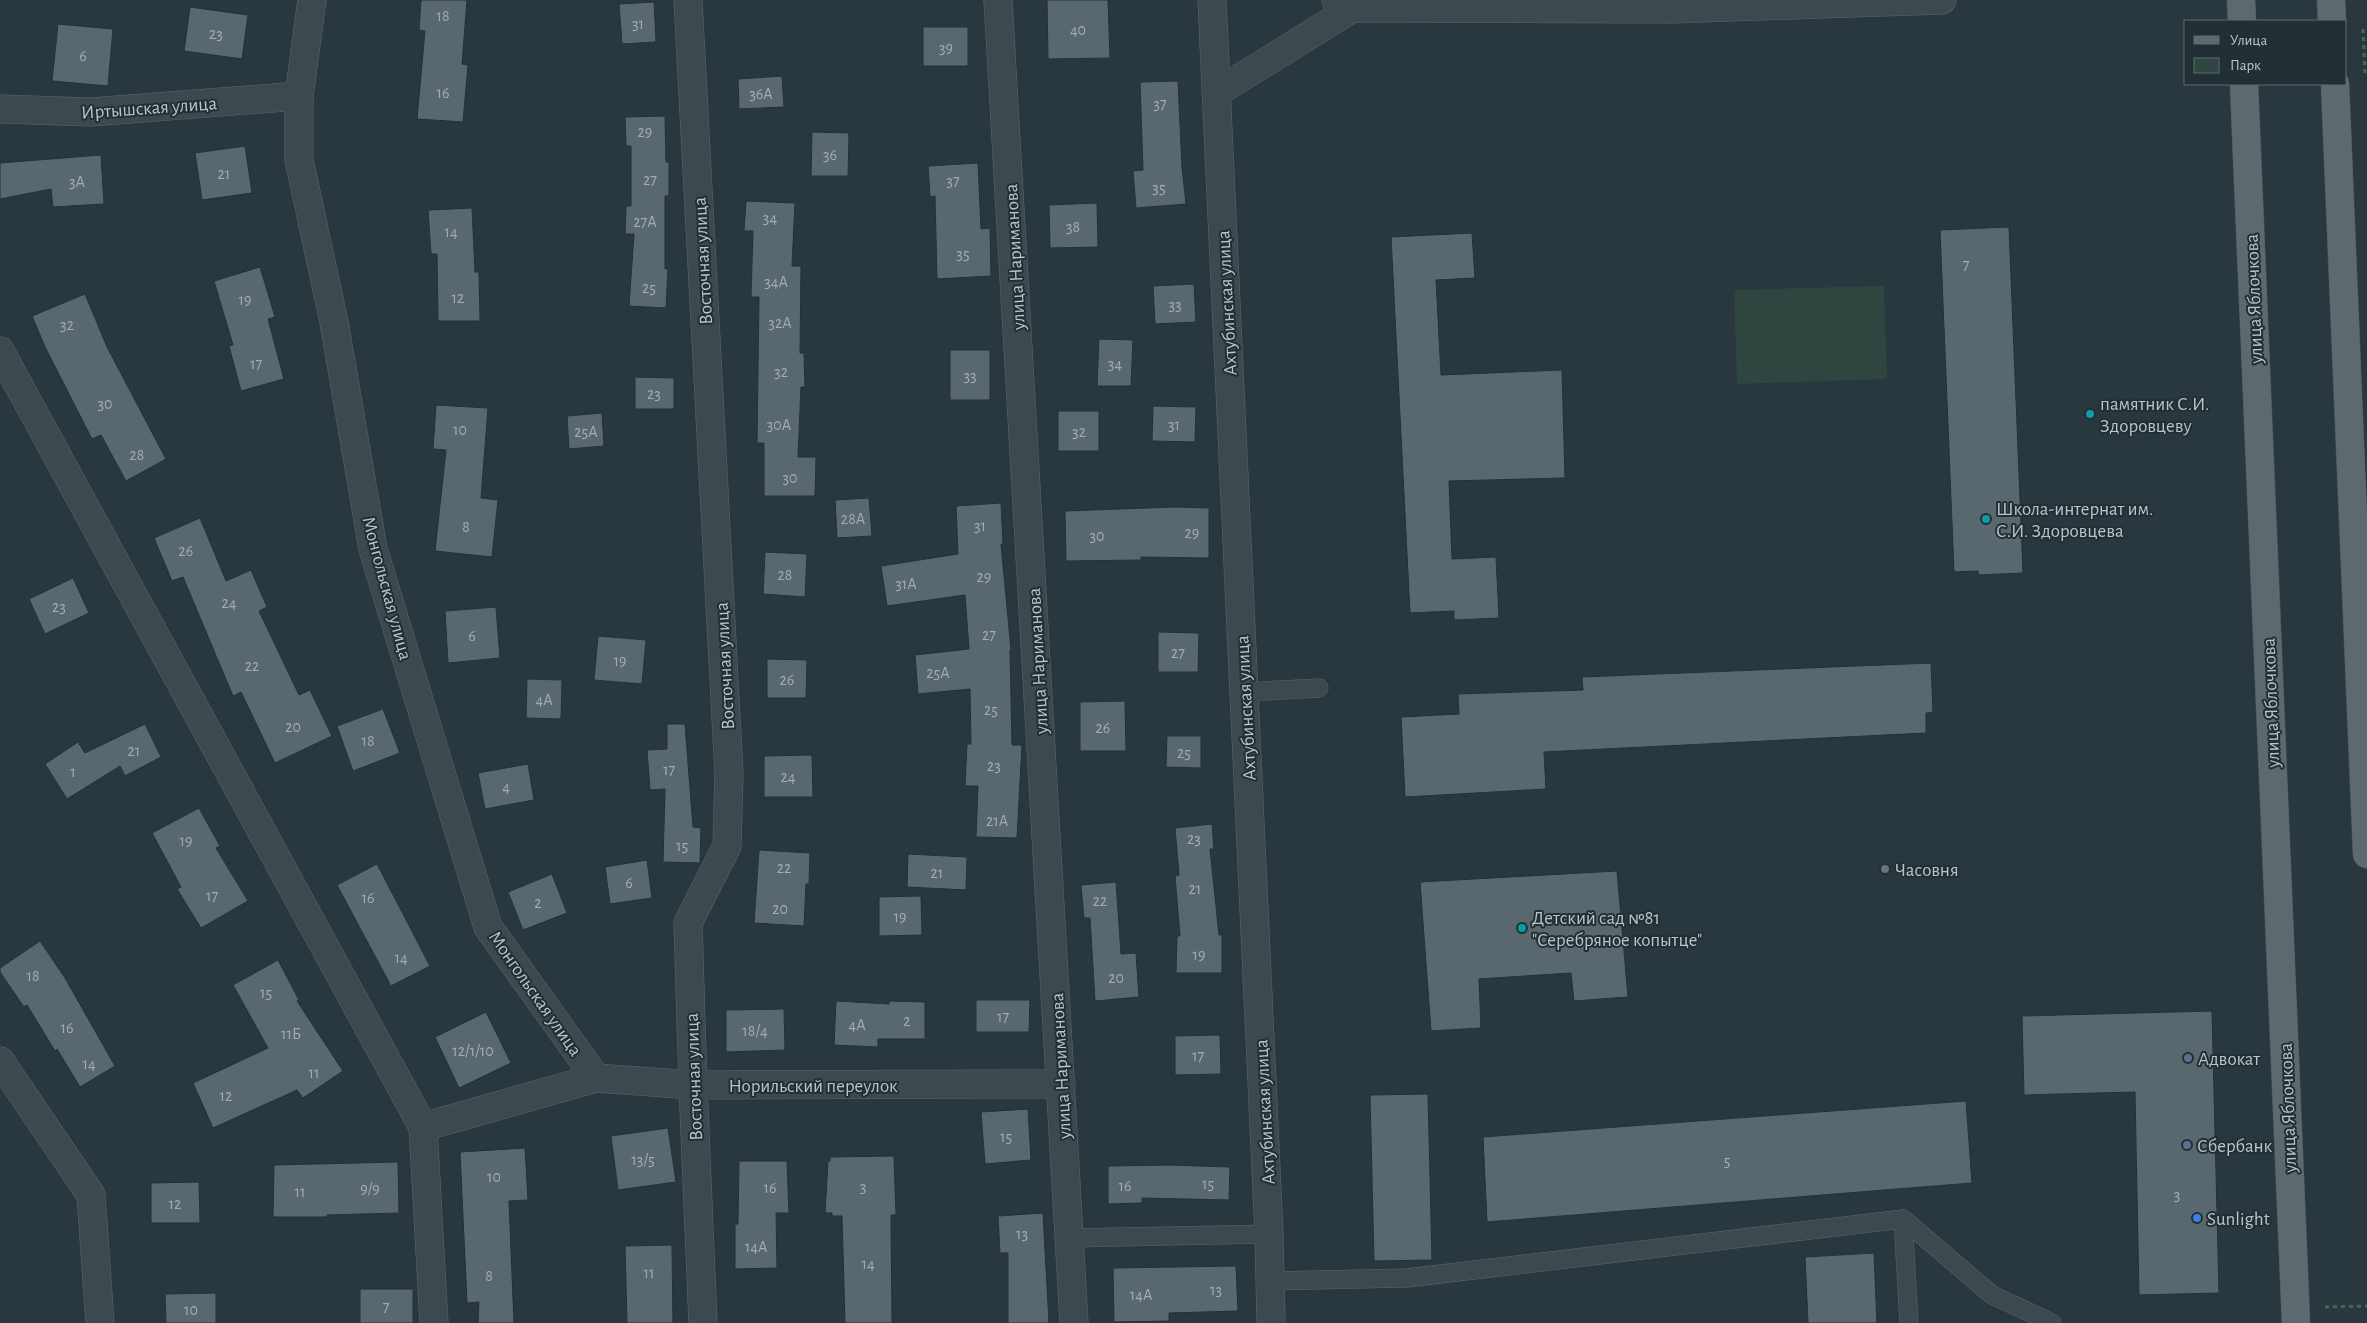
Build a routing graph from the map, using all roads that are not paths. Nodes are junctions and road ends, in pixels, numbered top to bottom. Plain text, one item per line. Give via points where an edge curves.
1 (312, 0) edge
2 (688, 0) edge
3 (998, 0) edge
4 (1212, 0) edge
5 (1942, 0) edge
6 (2241, 0) edge
7 (2331, 0) edge
8 (1347, 3) edge
9 (1670, 4) edge
10 (2242, 20) edge
11 (2332, 20) edge
12 (2244, 85) edge
13 (2334, 85) edge
14 (1216, 93) junction
15 (299, 96) junction
16 (0, 109) edge
17 (0, 351) edge
18 (1319, 688) dead end
19 (1244, 692) junction
20 (2367, 854) edge
21 (0, 1061) edge
22 (596, 1078) junction
23 (1061, 1084) junction
24 (693, 1085) junction
25 (423, 1127) junction
26 (1903, 1219) junction
27 (1269, 1234) junction
28 (1070, 1238) junction
29 (1269, 1281) junction
30 (100, 1323) edge
31 (434, 1323) edge
32 (703, 1323) edge
33 (1074, 1323) edge
34 (1271, 1323) edge
35 (1909, 1323) edge
36 (2052, 1323) edge
37 (2296, 1323) edge

1 - 15 street, Монгольская улица
2 - 24 street, Восточная улица via 729,774 727,846 688,923
3 - 23 street, улица Нариманова
4 - 14 street, Ахтубинская улица
5 - 9 street
6 - 10 main road
7 - 11 main road
8 - 9 street
8 - 14 street
12 - 37 main road, улица Яблочкова
13 - 20 main road
14 - 19 street, Ахтубинская улица
15 - 16 street, Иртышская улица via 92,112
15 - 22 street, Монгольская улица via 300,160 334,322 373,549 488,927
17 - 25 street
18 - 19 lane
19 - 27 street, Ахтубинская улица
21 - 30 street via 91,1195
22 - 24 street, Норильский переулок
22 - 25 street, Норильский переулок
23 - 24 street, Норильский переулок
23 - 28 street, улица Нариманова
24 - 32 street, Восточная улица
25 - 31 street
26 - 29 lane via 1407,1278
26 - 35 lane
26 - 36 lane via 1992,1295
27 - 28 lane
27 - 29 street, Ахтубинская улица
28 - 33 street, улица Нариманова
29 - 34 street, Ахтубинская улица

